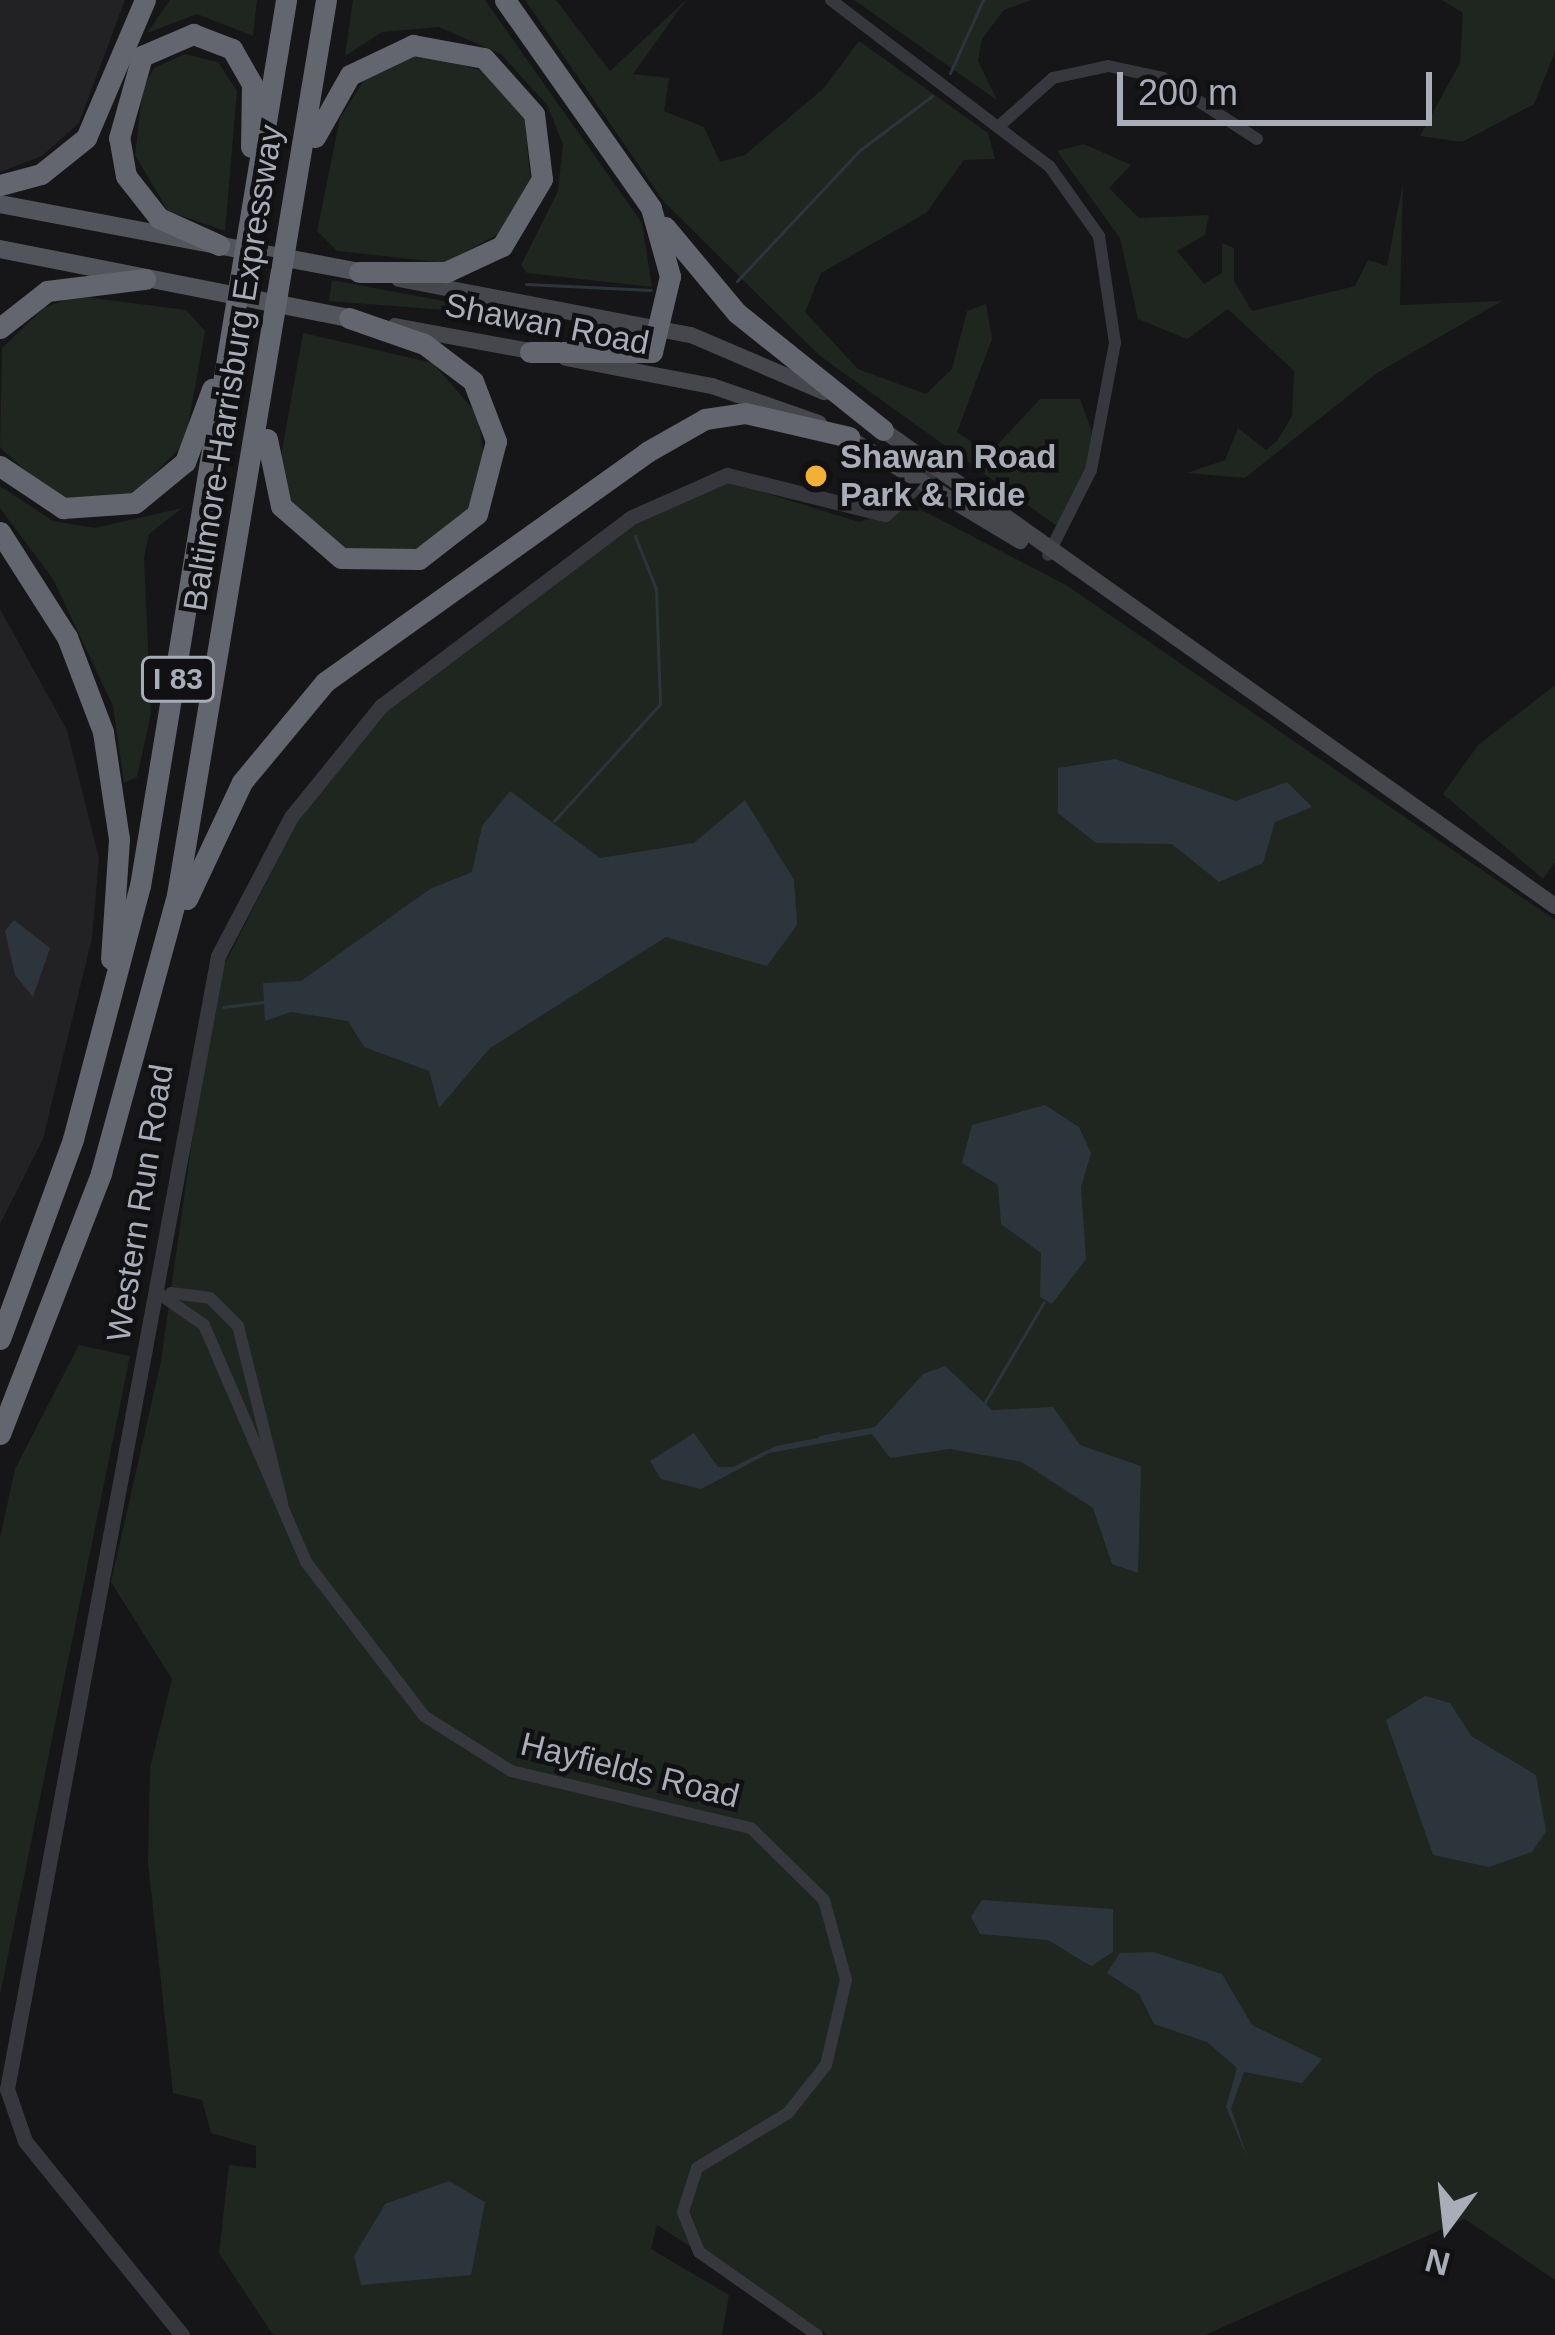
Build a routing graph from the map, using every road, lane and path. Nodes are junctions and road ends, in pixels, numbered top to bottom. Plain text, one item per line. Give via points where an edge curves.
1 (145, 0) edge
2 (276, 0) edge
3 (286, 0) edge
4 (326, 0) edge
5 (505, 0) edge
6 (831, 0) edge
7 (998, 127) junction
8 (1257, 139) dead end
9 (250, 155) junction
10 (0, 185) edge
11 (297, 195) junction
12 (0, 204) edge
13 (651, 208) junction
14 (0, 217) edge
15 (244, 221) junction
16 (153, 233) junction
17 (218, 245) junction
18 (0, 249) edge
19 (359, 272) junction
20 (145, 279) junction
21 (349, 318) junction
22 (228, 324) junction
23 (0, 328) edge
24 (666, 329) junction
25 (273, 342) junction
26 (530, 352) junction
27 (212, 389) junction
28 (883, 430) junction
29 (849, 437) junction
30 (0, 466) edge
31 (925, 478) junction
32 (989, 505) junction
33 (0, 532) edge
34 (1048, 556) junction
35 (182, 653) junction
36 (1555, 906) edge
37 (158, 978) junction
38 (105, 1029) junction
39 (158, 1292) junction
40 (0, 1339) edge
41 (0, 1434) edge
42 (287, 1528) junction
43 (4, 2089) edge
44 (182, 2335) edge
45 (818, 2335) edge

1 - 10 highway via 86,138 41,174
2 - 9 highway
3 - 15 highway, Baltimore-Harrisburg Expressway / I 83
4 - 11 highway, Baltimore-Harrisburg Expressway / I 83
5 - 13 highway
6 - 7 street
7 - 8 street via 1053,78 1108,66 1163,78
7 - 34 street via 1080,201 1116,298 1091,470
9 - 15 highway
9 - 17 highway via 252,84 232,49 193,34 142,56 118,138 126,176 159,218
11 - 19 highway via 330,100 382,54 458,48 519,88 543,165 514,236 463,269
11 - 25 highway, Baltimore-Harrisburg Expressway / I 83
12 - 16 main road, Shawan Road
13 - 24 highway via 669,265
13 - 28 highway via 716,293
14 - 16 main road
15 - 22 highway, Baltimore-Harrisburg Expressway / I 83
16 - 17 main road, Shawan Road
17 - 19 main road, Shawan Road
18 - 20 main road, Shawan Road
19 - 24 main road, Shawan Road
20 - 21 main road, Shawan Road
20 - 23 highway via 47,291
21 - 25 highway via 441,353 488,408 490,488 468,526 432,554 355,562 292,522 267,463
21 - 26 main road, Shawan Road
22 - 27 highway
22 - 35 highway, Baltimore-Harrisburg Expressway / I 83
24 - 26 highway via 643,356
24 - 28 main road, Shawan Road via 799,377
25 - 37 highway, Baltimore-Harrisburg Expressway / I 83
26 - 29 main road, Shawan Road via 712,386
27 - 30 highway via 185,462 135,503 63,508
27 - 35 highway
28 - 31 main road, Shawan Road
28 - 32 main road, Shawan Road
29 - 31 main road, Shawan Road
29 - 37 highway via 745,412 687,426 348,662 242,782
31 - 32 main road, Shawan Road
31 - 34 main road, Shawan Road
31 - 39 street, Western Run Road via 872,515 765,478 685,484 381,706 284,828 218,956
32 - 34 main road, Shawan Road
33 - 38 highway via 81,667 111,767 119,839
34 - 36 main road, Shawan Road
35 - 38 highway, Baltimore-Harrisburg Expressway / I 83
37 - 41 highway, Baltimore-Harrisburg Expressway / I 83 via 87,1216
38 - 40 highway, Baltimore-Harrisburg Expressway / I 83
39 - 42 street, Hayfields Road via 204,1324
39 - 42 street, Hayfields Road via 210,1298 238,1326
39 - 43 street, Western Run Road
42 - 45 street, Hayfields Road via 378,1666 450,1738 511,1771 730,1818 808,1875 843,1953 838,2034 788,2113 697,2168 682,2212 699,2252
43 - 44 street, Western Run Road via 25,2140

